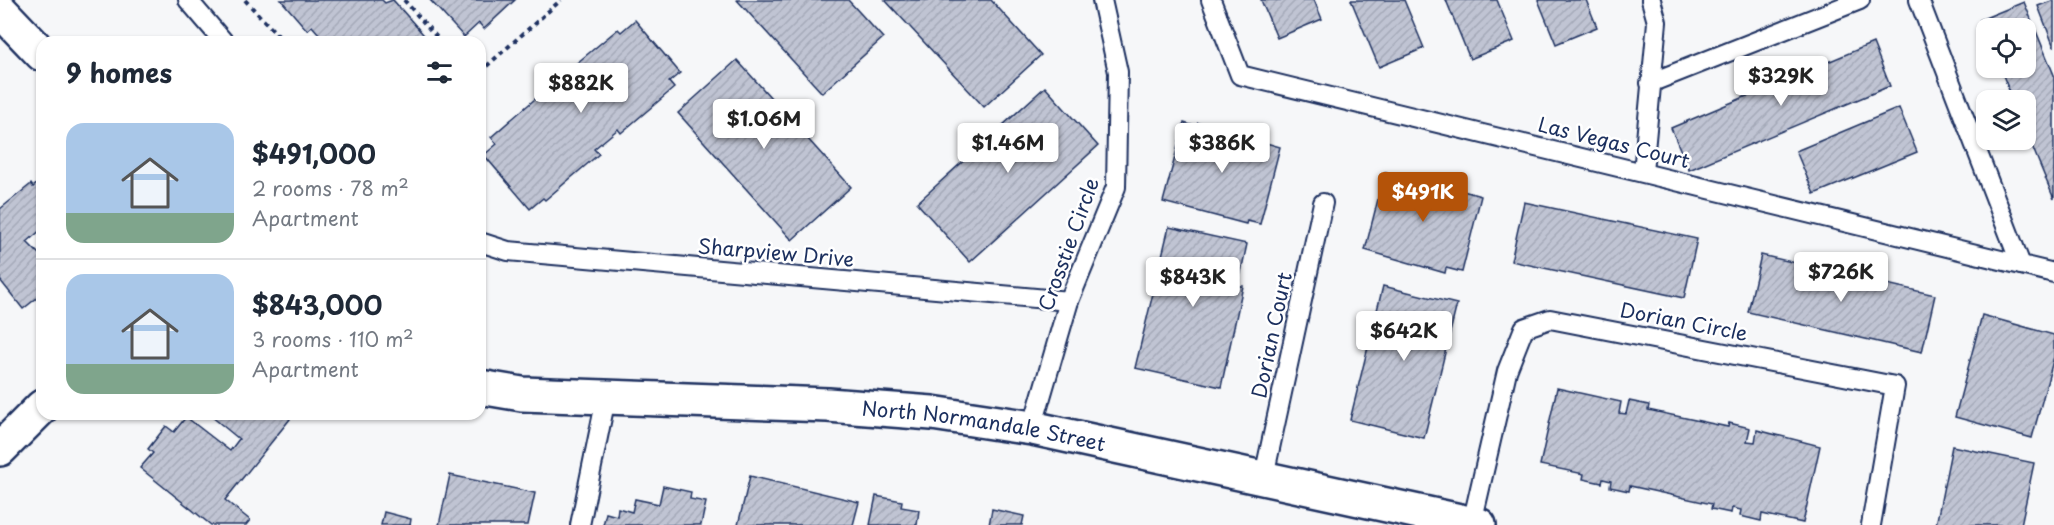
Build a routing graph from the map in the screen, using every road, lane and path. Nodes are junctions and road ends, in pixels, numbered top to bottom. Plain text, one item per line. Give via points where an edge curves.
1 (188, 0) edge
2 (245, 0) edge
3 (404, 0) edge
4 (561, 0) edge
5 (1102, 0) edge
6 (1211, 0) edge
7 (1651, 0) edge
8 (1860, 0) edge
9 (1919, 0) edge
10 (0, 9) edge
11 (219, 36) edge
12 (279, 36) edge
13 (436, 36) edge
14 (36, 48) edge
15 (486, 67) edge
16 (1650, 83) junction
17 (1643, 172) junction
18 (1323, 203) dead end
19 (486, 244) edge
20 (2020, 265) junction
21 (2054, 273) edge
22 (1069, 301) junction
23 (486, 388) edge
24 (606, 398) junction
25 (36, 413) edge
26 (1032, 428) junction
27 (0, 449) edge
28 (1264, 476) junction
29 (1475, 524) edge
30 (580, 525) edge
31 (1871, 525) edge

1 - 11 lane
2 - 12 path
3 - 13 path
4 - 15 path
5 - 22 lane, Crosstie Circle via 1118,72 1116,188
6 - 17 lane, Las Vegas Court via 1240,75
7 - 16 lane via 1657,22
8 - 16 lane
9 - 20 lane
10 - 14 street
16 - 17 lane
17 - 20 lane, Las Vegas Court
18 - 28 lane, Dorian Court
19 - 22 lane, Sharpview Drive via 508,251
20 - 21 lane, Las Vegas Court
22 - 26 lane, Crosstie Circle
23 - 24 street, North Normandale Street
24 - 26 street, North Normandale Street via 828,405 932,413
24 - 30 lane
25 - 27 street
26 - 28 street, North Normandale Street
28 - 29 street, North Normandale Street
29 - 31 lane, Dorian Circle via 1507,371 1524,328 1550,319 1895,386

